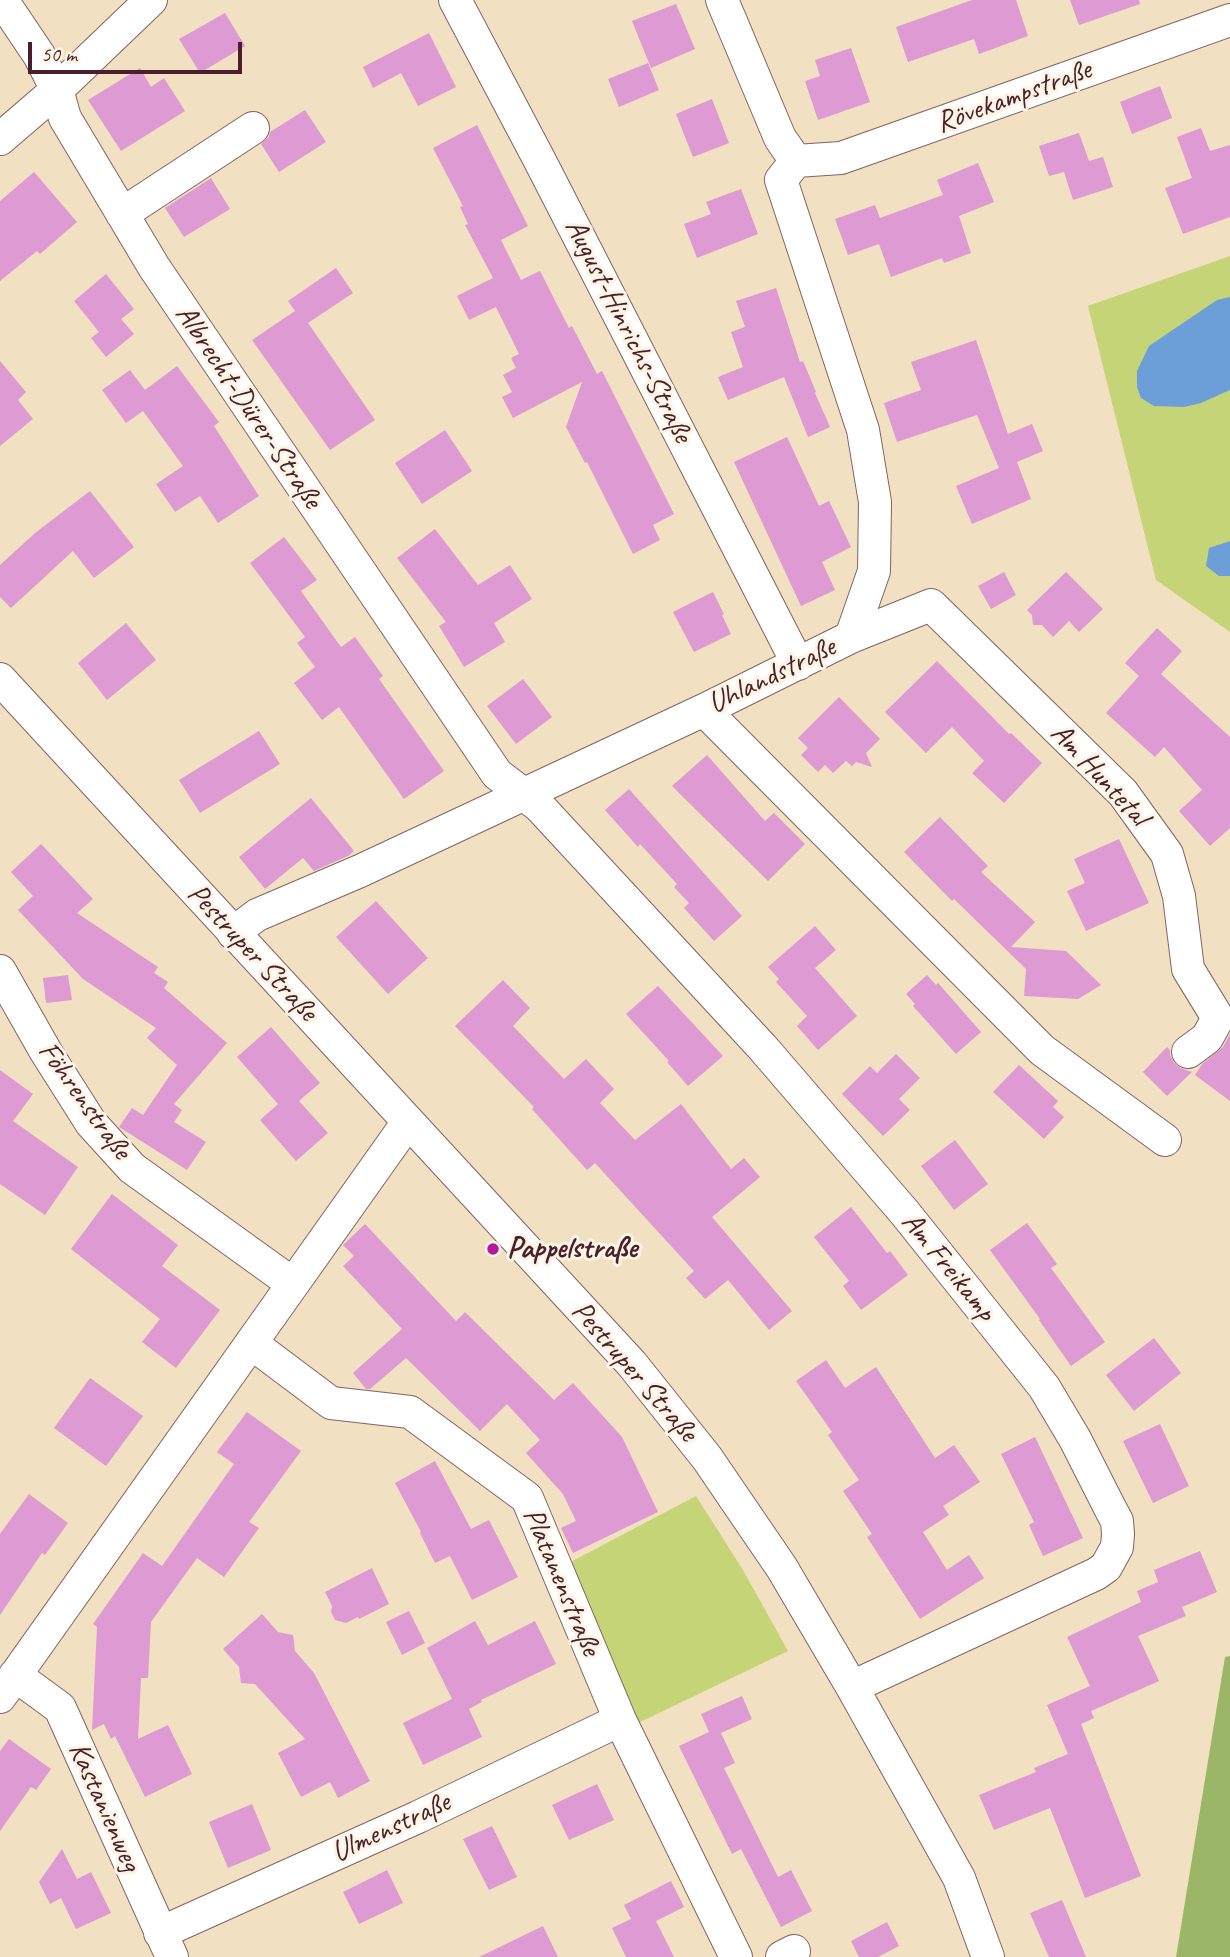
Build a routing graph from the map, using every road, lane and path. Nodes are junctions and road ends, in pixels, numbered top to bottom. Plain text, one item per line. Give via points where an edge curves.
1 (2, 0) edge
2 (151, 0) edge
3 (455, 0) edge
4 (722, 0) edge
5 (1230, 20) edge
6 (57, 90) junction
7 (253, 128) dead end
8 (0, 139) edge
9 (796, 161) junction
10 (122, 214) junction
11 (851, 637) junction
12 (798, 664) junction
13 (0, 678) edge
14 (704, 710) junction
15 (523, 794) junction
16 (233, 933) junction
17 (0, 971) edge
18 (1188, 1052) dead end
19 (408, 1122) junction
20 (1165, 1140) dead end
21 (293, 1284) junction
22 (251, 1343) junction
23 (8, 1686) edge
24 (852, 1687) junction
25 (620, 1720) junction
26 (166, 1945) edge
27 (736, 1957) edge
28 (988, 1957) edge

1 - 6 street, Albrecht-Dürer-Straße
2 - 6 street
3 - 12 street, August-Hinrichs-Straße
4 - 9 street via 780,138
5 - 9 street, Rövekampstraße via 841,158
6 - 8 street
6 - 10 street, Albrecht-Dürer-Straße via 65,118
7 - 10 street
9 - 11 street, Uhlandstraße via 781,180 863,430 875,502 874,571
10 - 15 street, Albrecht-Dürer-Straße via 153,267 497,774
11 - 12 street, Uhlandstraße
11 - 18 street, Am Huntetal via 932,605 1123,793 1167,854 1179,896 1188,969 1218,1018 1206,1038
12 - 14 street, Uhlandstraße
13 - 16 street, Pestruper Straße
14 - 15 street, Uhlandstraße
14 - 20 street via 1042,1050
15 - 16 street, Uhlandstraße via 257,915
15 - 24 street, Am Freikamp via 754,1038 905,1213 1044,1387 1117,1521 1117,1547 1096,1574
16 - 19 street, Pestruper Straße
17 - 21 street, Föhrenstraße via 91,1123 132,1168
19 - 21 street
19 - 24 street, Pestruper Straße via 632,1364 707,1458 782,1568
21 - 22 street
22 - 23 street
22 - 25 street, Platanenstraße via 331,1403 410,1412 527,1498
23 - 26 street, Kastanienweg via 60,1708
24 - 28 street, Pestruper Straße via 958,1878
25 - 26 street, Ulmenstraße via 418,1816
25 - 27 street, Platanenstraße

